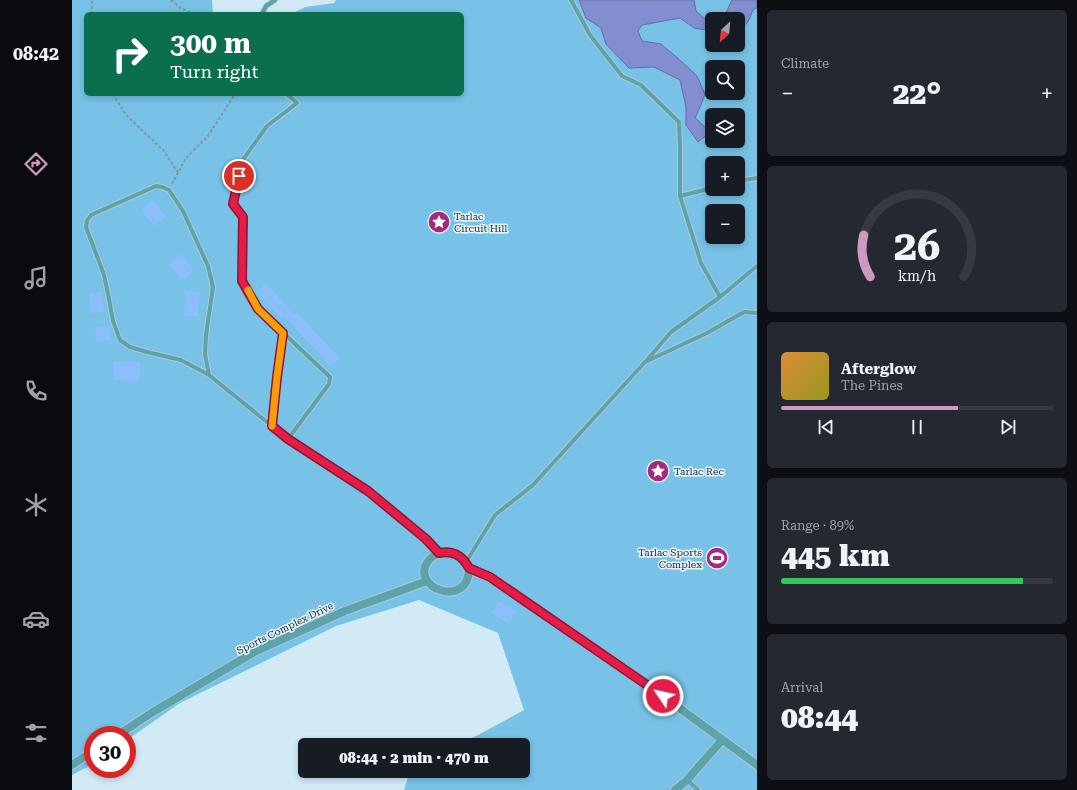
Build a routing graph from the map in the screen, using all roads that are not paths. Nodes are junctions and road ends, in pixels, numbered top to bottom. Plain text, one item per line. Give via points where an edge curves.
1 (275, 0) edge
2 (571, 0) edge
3 (263, 12) edge
4 (289, 96) edge
5 (757, 178) edge
6 (745, 180) edge
7 (705, 190) edge
8 (680, 196) junction
9 (757, 266) edge
10 (720, 297) junction
11 (757, 313) edge
12 (283, 333) junction
13 (645, 362) junction
14 (209, 375) junction
15 (272, 426) junction
16 (288, 439) junction
17 (439, 553) junction
18 (467, 565) junction
19 (427, 580) junction
20 (132, 726) edge
21 (722, 740) junction
22 (84, 757) edge
23 (72, 765) edge
24 (757, 765) edge
25 (687, 780) junction
26 (675, 790) edge
27 (698, 790) edge

1 - 3 lane via 266,6
2 - 8 lane via 590,35 622,76 641,85 679,122
4 - 12 lane via 297,103 267,126 242,161 233,204 243,217 242,281 258,309
5 - 6 lane
7 - 8 lane
8 - 10 lane via 701,263
9 - 10 lane
10 - 13 lane via 671,332
11 - 13 lane via 744,312 707,333
12 - 15 lane
12 - 16 lane via 330,377 329,384
13 - 18 lane via 532,486 495,515
14 - 14 lane via 181,360 130,347 120,340 113,321 104,275 86,227 91,215 156,186 169,190 183,211 208,266 213,287 205,348
14 - 15 lane
15 - 16 lane
16 - 17 lane via 368,491
17 - 18 street via 457,554
17 - 19 street via 426,565
18 - 19 street via 469,574 464,584 454,591 437,590
18 - 21 street via 501,584
19 - 20 street, Sports Complex Drive via 345,611 256,651
21 - 24 street
21 - 25 street
22 - 23 street
25 - 26 street
25 - 27 lane

